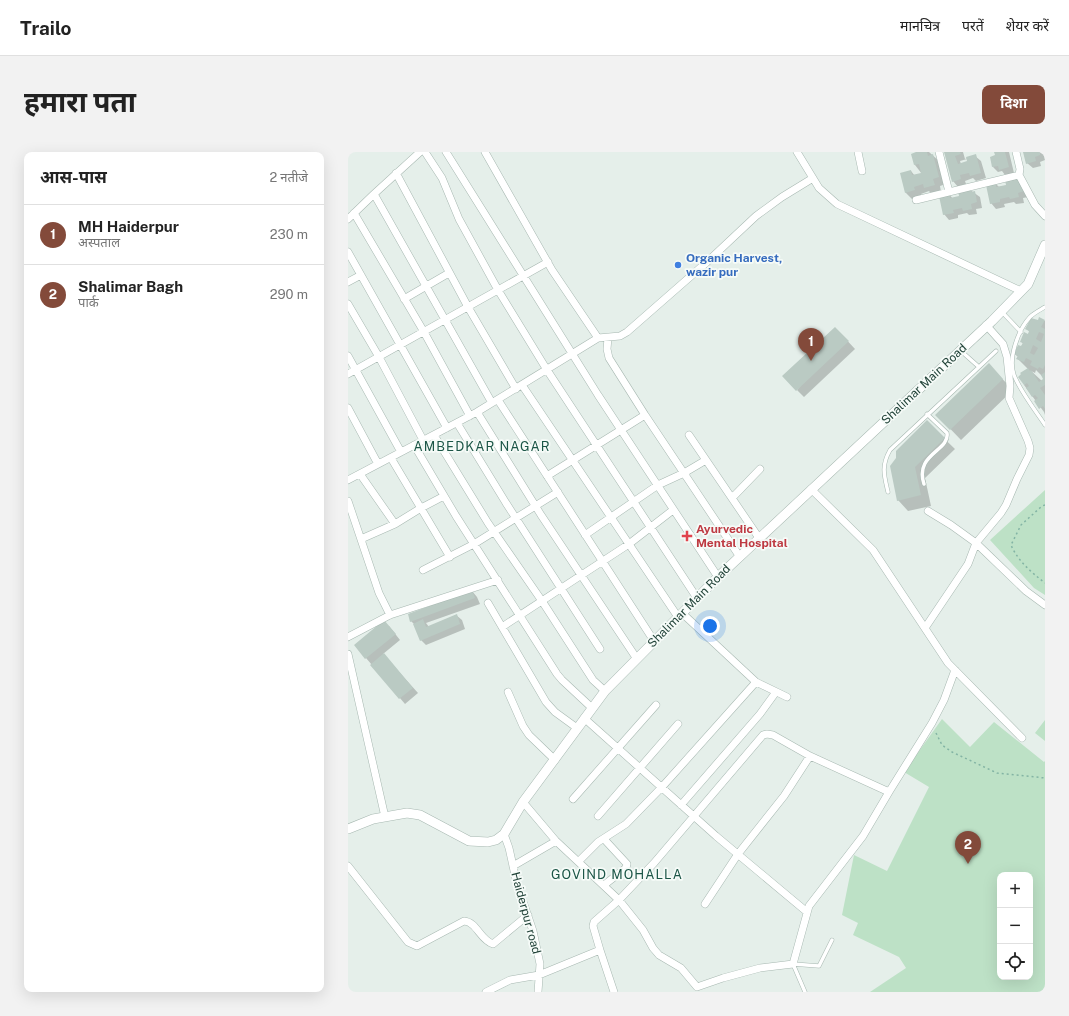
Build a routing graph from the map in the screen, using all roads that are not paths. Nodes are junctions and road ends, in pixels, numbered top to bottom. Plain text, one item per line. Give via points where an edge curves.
1 (420, 152) edge
2 (425, 152) edge
3 (446, 152) edge
4 (485, 152) edge
5 (797, 152) edge
6 (858, 152) edge
7 (939, 152) edge
8 (1016, 152) edge
9 (862, 171) dead end
10 (396, 173) junction
11 (1019, 175) junction
12 (813, 178) junction
13 (949, 192) junction
14 (374, 194) junction
15 (916, 200) dead end
16 (354, 213) junction
17 (1045, 216) edge
18 (348, 219) edge
19 (1045, 245) edge
20 (348, 252) edge
21 (548, 262) junction
22 (449, 273) junction
23 (361, 275) junction
24 (523, 276) junction
25 (348, 282) edge
26 (426, 286) junction
27 (498, 290) junction
28 (1021, 291) junction
29 (404, 299) junction
30 (348, 304) edge
31 (468, 307) junction
32 (1045, 307) edge
33 (1001, 311) junction
34 (446, 320) junction
35 (986, 326) junction
36 (424, 332) junction
37 (1021, 332) junction
38 (598, 338) junction
39 (608, 338) junction
40 (401, 345) junction
41 (960, 350) junction
42 (996, 350) dead end
43 (573, 354) junction
44 (348, 356) edge
45 (379, 357) junction
46 (979, 367) junction
47 (356, 370) junction
48 (547, 370) junction
49 (348, 374) edge
50 (519, 387) junction
51 (495, 402) junction
52 (348, 408) edge
53 (477, 412) junction
54 (927, 414) junction
55 (645, 415) junction
56 (470, 416) junction
57 (457, 423) junction
58 (1045, 425) edge
59 (447, 428) junction
60 (621, 430) junction
61 (434, 435) junction
62 (689, 436) dead end
63 (423, 440) junction
64 (414, 445) junction
65 (596, 445) junction
66 (401, 452) junction
67 (391, 458) junction
68 (573, 460) junction
69 (706, 460) junction
70 (378, 464) junction
71 (760, 469) dead end
72 (684, 473) junction
73 (360, 474) junction
74 (547, 476) junction
75 (348, 480) edge
76 (924, 484) dead end
77 (658, 485) junction
78 (811, 489) junction
79 (558, 492) junction
80 (888, 492) dead end
81 (444, 496) junction
82 (732, 498) junction
83 (348, 501) edge
84 (634, 502) junction
85 (536, 506) junction
86 (421, 508) junction
87 (673, 510) junction
88 (928, 511) dead end
89 (611, 517) junction
90 (515, 518) junction
91 (395, 524) junction
92 (651, 527) junction
93 (494, 531) junction
94 (585, 535) junction
95 (759, 538) junction
96 (361, 539) junction
97 (976, 543) junction
98 (474, 544) junction
99 (629, 544) junction
100 (450, 557) junction
101 (740, 557) junction
102 (602, 562) junction
103 (423, 570) dead end
104 (582, 575) junction
105 (718, 577) junction
106 (498, 580) junction
107 (561, 588) junction
108 (697, 598) junction
109 (542, 601) junction
110 (488, 603) dead end
111 (1045, 605) edge
112 (390, 615) junction
113 (520, 615) junction
114 (680, 615) junction
115 (502, 627) junction
116 (926, 628) junction
117 (348, 637) edge
118 (654, 641) junction
119 (600, 650) dead end
120 (348, 654) edge
121 (637, 658) junction
122 (955, 670) junction
123 (756, 682) junction
124 (604, 691) junction
125 (508, 692) dead end
126 (776, 692) junction
127 (786, 697) dead end
128 (656, 705) dead end
129 (592, 708) junction
130 (584, 718) junction
131 (678, 724) dead end
132 (577, 728) junction
133 (1022, 738) dead end
134 (618, 748) junction
135 (810, 756) junction
136 (555, 760) junction
137 (640, 768) junction
138 (662, 787) junction
139 (889, 792) junction
140 (573, 799) dead end
141 (523, 802) junction
142 (681, 805) junction
143 (598, 816) dead end
144 (694, 816) junction
145 (385, 817) junction
146 (348, 829) edge
147 (504, 834) junction
148 (604, 839) junction
149 (556, 841) junction
150 (738, 854) junction
151 (579, 861) junction
152 (348, 866) edge
153 (513, 866) junction
154 (604, 886) junction
155 (619, 900) junction
156 (705, 904) dead end
157 (807, 912) junction
158 (528, 915) junction
159 (832, 940) dead end
160 (600, 950) junction
161 (793, 964) junction
162 (539, 975) junction
163 (698, 990) edge
164 (486, 992) edge
165 (538, 992) edge
166 (614, 992) edge
167 (806, 992) edge

1 - 10 street
2 - 27 street via 442,178 459,219
3 - 24 street
4 - 21 street
5 - 12 street
6 - 9 street
7 - 13 street
8 - 11 street
10 - 14 street
10 - 22 street
11 - 13 street
11 - 17 street via 1035,205
12 - 28 street via 819,188 837,204
12 - 39 street via 756,216 627,332
13 - 15 street
14 - 16 street
14 - 26 street
16 - 18 street
16 - 29 street
19 - 28 street, Shalimar Main Road via 1028,284
20 - 23 street
21 - 24 street
21 - 38 street
22 - 26 street
22 - 31 street
23 - 25 street
23 - 40 street
24 - 27 street
24 - 43 street
26 - 29 street
26 - 34 street
27 - 31 street
27 - 48 street
28 - 33 street, Shalimar Main Road
29 - 36 street
30 - 45 street
31 - 34 street
31 - 50 street
32 - 37 lane via 1030,318
33 - 35 street, Shalimar Main Road
33 - 37 lane
34 - 36 street
34 - 51 street
35 - 41 street, Shalimar Main Road
35 - 97 street via 1003,344 1007,357 1009,398 1030,448 1006,505
36 - 40 street
36 - 56 street
37 - 58 lane via 1012,355 1014,374
38 - 39 street
38 - 43 street
39 - 55 street via 609,358
40 - 45 street
40 - 59 street
41 - 46 lane
41 - 78 street, Shalimar Main Road
42 - 46 lane
43 - 48 street
43 - 60 street
44 - 47 street
45 - 47 street
45 - 63 street
46 - 54 lane
47 - 49 street
47 - 66 street
48 - 50 street
48 - 65 street
50 - 51 street
50 - 68 street
51 - 53 street
51 - 74 street
52 - 70 street
53 - 56 street
53 - 85 street
54 - 76 lane via 947,433 947,437 922,467 921,476
54 - 80 lane via 886,457 883,471
55 - 60 street
55 - 72 street
56 - 57 street
57 - 59 street
57 - 90 street
59 - 61 street
60 - 65 street
60 - 77 street
61 - 63 street
61 - 93 street
62 - 69 street
63 - 64 street
64 - 66 street
64 - 81 street
65 - 68 street
65 - 84 street
66 - 67 street
67 - 70 street
67 - 86 street
68 - 74 street
68 - 89 street
69 - 72 street
69 - 82 street
70 - 73 street
71 - 82 street
72 - 77 street
72 - 101 street
73 - 75 street
73 - 91 street
74 - 79 street
77 - 84 street
77 - 87 street
78 - 95 street, Shalimar Main Road
78 - 116 street via 873,550
79 - 85 street
79 - 94 street
81 - 86 street
81 - 98 street
82 - 95 street
83 - 96 street
84 - 89 street
84 - 92 street
85 - 90 street
85 - 104 street
86 - 91 street
86 - 100 street
87 - 92 street
87 - 105 street
88 - 97 street
89 - 94 street
89 - 99 street
90 - 93 street
90 - 107 street
91 - 96 street
92 - 99 street
92 - 108 street
93 - 98 street
93 - 109 street
94 - 102 street
95 - 101 street, Shalimar Main Road
96 - 112 street via 379,592
97 - 111 street via 1026,591
97 - 116 street via 968,564
98 - 100 street
98 - 106 street
99 - 102 street
99 - 114 street
100 - 103 street
101 - 105 street, Shalimar Main Road
102 - 104 street
102 - 118 street
104 - 107 street
104 - 121 street
105 - 108 street, Shalimar Main Road
106 - 112 street
106 - 113 street
107 - 109 street
107 - 119 street
108 - 114 street, Shalimar Main Road
109 - 113 street
109 - 124 street via 593,680
110 - 115 street
112 - 117 street
113 - 115 street
113 - 129 street via 562,680
114 - 118 street, Shalimar Main Road
114 - 123 street
115 - 132 street via 546,702
116 - 122 street
118 - 121 street, Shalimar Main Road
120 - 145 street
121 - 124 street, Shalimar Main Road
122 - 133 street
122 - 139 street via 938,712
123 - 126 street
123 - 138 street
124 - 129 street, Shalimar Main Road
125 - 136 street via 529,735
126 - 127 street
126 - 142 street
128 - 134 street
129 - 130 street, Shalimar Main Road
130 - 132 street, Shalimar Main Road
130 - 134 street
131 - 137 street
132 - 136 street, Shalimar Main Road
134 - 137 street
134 - 140 street
135 - 139 street
135 - 144 street via 773,735 763,736
135 - 150 street via 784,796
136 - 141 street, Shalimar Main Road
137 - 138 street
137 - 143 street
138 - 142 street
138 - 148 street via 626,824
139 - 157 street via 863,836 814,899
141 - 147 street, Shalimar Main Road
141 - 149 street
142 - 144 street
144 - 150 street
144 - 155 street
145 - 146 street
145 - 147 street via 407,813 420,814 469,841 496,840
147 - 153 street, Haiderpur road
148 - 151 street
148 - 154 street via 627,866
149 - 151 street
149 - 153 street
150 - 156 street
150 - 157 street
151 - 154 street
152 - 158 street via 408,942 417,946 464,921 472,924 493,944
153 - 158 street, Haiderpur road
154 - 155 street
155 - 160 street via 593,924
155 - 163 street via 659,955 681,968
157 - 161 street
158 - 162 street, Haiderpur road via 540,964
159 - 161 lane via 819,966
160 - 162 street
160 - 166 street
161 - 163 street via 760,968 723,978
161 - 167 lane
162 - 164 street via 510,980
162 - 165 street, Haiderpur road

